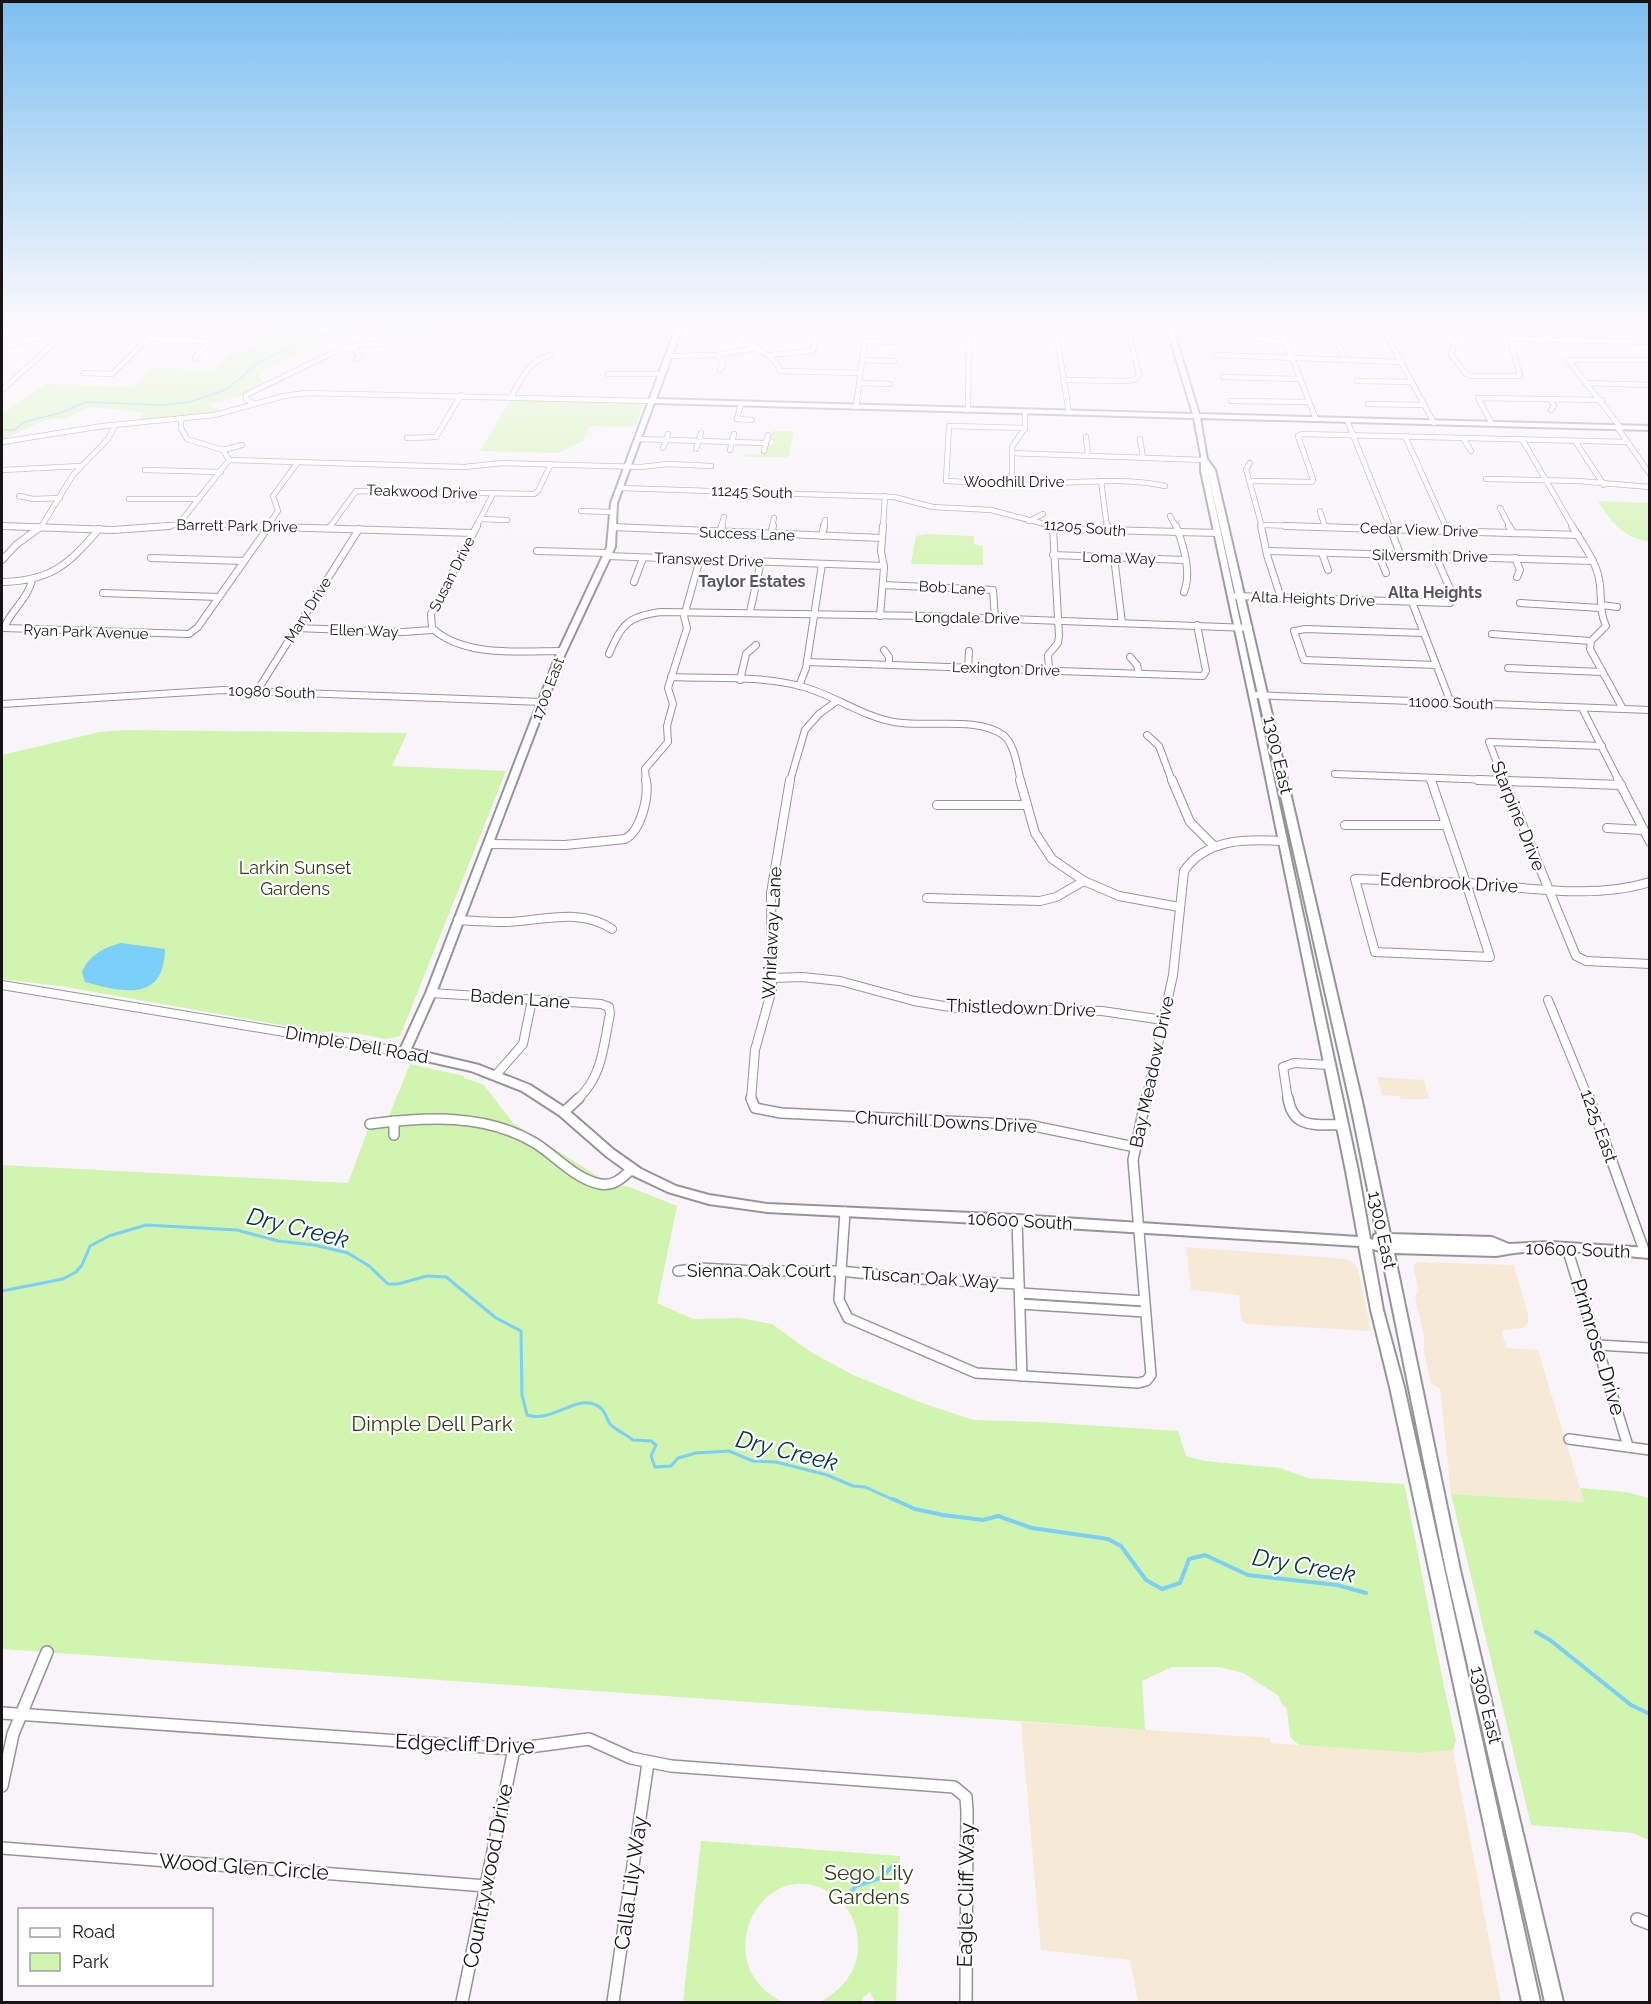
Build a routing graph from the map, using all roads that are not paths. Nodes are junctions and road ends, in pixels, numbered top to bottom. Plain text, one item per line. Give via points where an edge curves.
1 (181, 418) edge
2 (176, 419) edge
3 (447, 419) edge
4 (645, 419) edge
5 (737, 419) edge
6 (1025, 419) edge
7 (1196, 419) edge
8 (1297, 419) edge
9 (1316, 419) joint
10 (1432, 419) edge
11 (1489, 419) edge
12 (1613, 419) edge
13 (752, 420) dead end
14 (1347, 420) junction
15 (1434, 423) junction
16 (1492, 424) junction
17 (113, 425) junction
18 (1025, 428) junction
19 (1619, 428) junction
20 (1650, 428) edge
21 (701, 433) dead end
22 (734, 434) dead end
23 (768, 435) dead end
24 (1353, 435) junction
25 (1405, 436) junction
26 (667, 437) junction
27 (407, 438) dead end
28 (1086, 438) dead end
29 (1463, 438) junction
30 (638, 439) junction
31 (1140, 439) dead end
32 (1522, 439) junction
33 (699, 441) junction
34 (1575, 441) junction
35 (2, 442) edge
36 (732, 442) junction
37 (1627, 442) junction
38 (766, 443) junction
39 (242, 445) dead end
40 (663, 448) dead end
41 (696, 449) dead end
42 (223, 450) junction
43 (730, 450) dead end
44 (764, 451) dead end
45 (1471, 452) dead end
46 (1011, 453) junction
47 (1088, 455) junction
48 (1143, 458) junction
49 (229, 460) junction
50 (1205, 460) junction
51 (298, 462) junction
52 (1250, 463) dead end
53 (551, 464) junction
54 (81, 466) junction
55 (628, 466) junction
56 (711, 466) dead end
57 (2, 470) edge
58 (145, 470) dead end
59 (221, 472) junction
60 (1650, 474) edge
61 (1486, 479) dead end
62 (1546, 480) junction
63 (1101, 481) junction
64 (1249, 481) junction
65 (1012, 484) junction
66 (1604, 485) junction
67 (1165, 486) dead end
68 (1650, 487) edge
69 (620, 488) junction
70 (423, 492) junction
71 (493, 494) junction
72 (19, 496) dead end
73 (885, 496) junction
74 (60, 498) junction
75 (129, 499) dead end
76 (199, 500) junction
77 (418, 501) dead end
78 (1500, 508) dead end
79 (581, 511) dead end
80 (1320, 511) dead end
81 (612, 512) junction
82 (1043, 514) dead end
83 (1170, 516) dead end
84 (724, 517) dead end
85 (774, 518) dead end
86 (480, 519) junction
87 (507, 520) dead end
88 (825, 520) dead end
89 (1029, 521) junction
90 (178, 525) junction
91 (1261, 525) junction
92 (2, 526) edge
93 (268, 526) junction
94 (612, 527) junction
95 (1325, 527) junction
96 (41, 528) junction
97 (329, 528) junction
98 (1053, 528) junction
99 (99, 529) junction
100 (359, 529) junction
101 (1390, 529) junction
102 (1108, 531) junction
103 (1448, 531) junction
104 (473, 532) junction
105 (1513, 532) junction
106 (720, 533) junction
107 (1179, 533) junction
108 (1218, 534) junction
109 (1578, 534) junction
110 (771, 535) junction
111 (822, 537) junction
112 (882, 538) junction
113 (537, 551) dead end
114 (1267, 551) junction
115 (1322, 553) junction
116 (608, 555) junction
117 (1053, 555) junction
118 (1379, 555) junction
119 (1401, 556) junction
120 (1114, 557) junction
121 (1436, 557) junction
122 (151, 558) dead end
123 (643, 558) junction
124 (1515, 558) junction
125 (2, 560) edge
126 (700, 560) junction
127 (1184, 560) junction
128 (244, 561) junction
129 (761, 561) junction
130 (1593, 561) junction
131 (822, 564) junction
132 (884, 566) junction
133 (1328, 570) dead end
134 (1386, 573) dead end
135 (1517, 577) dead end
136 (32, 580) junction
137 (2, 582) edge
138 (634, 582) dead end
139 (883, 585) junction
140 (1184, 592) dead end
141 (103, 593) dead end
142 (1232, 596) junction
143 (1241, 596) junction
144 (219, 597) junction
145 (1281, 598) junction
146 (1412, 602) junction
147 (1520, 603) dead end
148 (1600, 607) junction
149 (1617, 607) dead end
150 (685, 611) junction
151 (750, 612) junction
152 (814, 614) junction
153 (880, 616) junction
154 (995, 619) junction
155 (1058, 621) junction
156 (1122, 623) junction
157 (1197, 626) junction
158 (1238, 627) junction
159 (296, 628) junction
160 (1249, 628) junction
161 (432, 630) junction
162 (1423, 633) junction
163 (1492, 634) dead end
164 (1591, 641) junction
165 (756, 645) dead end
166 (884, 650) dead end
167 (563, 651) junction
168 (969, 651) dead end
169 (609, 654) dead end
170 (1130, 657) dead end
171 (807, 662) junction
172 (889, 665) junction
173 (1436, 665) junction
174 (968, 668) junction
175 (1508, 668) dead end
176 (1048, 671) junction
177 (1602, 672) junction
178 (1139, 674) junction
179 (671, 677) junction
180 (740, 680) junction
181 (799, 686) junction
182 (257, 691) junction
183 (1253, 695) junction
184 (1264, 696) junction
185 (837, 701) junction
186 (543, 702) junction
187 (1451, 703) junction
188 (2, 704) edge
189 (1582, 708) junction
190 (1623, 709) junction
191 (1650, 710) edge
192 (1147, 735) dead end
193 (1602, 746) junction
194 (1335, 774) dead end
195 (1430, 778) junction
196 (1503, 780) junction
197 (1621, 785) junction
198 (938, 805) dead end
199 (1027, 805) junction
200 (1345, 825) dead end
201 (1446, 825) junction
202 (1607, 828) dead end
203 (1643, 830) junction
204 (1283, 841) junction
205 (1650, 842) edge
206 (488, 844) junction
207 (1214, 846) junction
208 (1084, 881) junction
209 (1305, 882) junction
210 (1466, 883) junction
211 (1648, 885) edge
212 (1546, 887) junction
213 (927, 898) dead end
214 (1179, 907) junction
215 (458, 920) junction
216 (612, 929) dead end
217 (1650, 964) edge
218 (773, 978) junction
219 (2, 986) edge
220 (430, 993) junction
221 (532, 1000) junction
222 (1548, 1000) dead end
223 (1163, 1020) junction
224 (404, 1052) junction
225 (1329, 1065) junction
226 (496, 1075) junction
227 (755, 1108) joint
228 (564, 1112) junction
229 (393, 1121) junction
230 (370, 1124) dead end
231 (1342, 1125) junction
232 (394, 1135) dead end
233 (1135, 1147) junction
234 (632, 1169) junction
235 (678, 1192) joint
236 (845, 1212) junction
237 (1017, 1220) junction
238 (1137, 1228) junction
239 (1363, 1242) junction
240 (1385, 1242) junction
241 (1567, 1248) junction
242 (1647, 1253) edge
243 (678, 1271) dead end
244 (840, 1271) junction
245 (1020, 1288) junction
246 (1144, 1301) junction
247 (1020, 1304) junction
248 (1145, 1312) junction
249 (1598, 1346) junction
250 (1650, 1348) edge
251 (1022, 1376) junction
252 (1569, 1439) dead end
253 (1628, 1446) junction
254 (1650, 1450) edge
255 (47, 1652) dead end
256 (2, 1713) edge
257 (20, 1714) junction
258 (514, 1749) junction
259 (648, 1762) junction
260 (2, 1786) edge
261 (959, 1790) joint
262 (2, 1848) edge
263 (486, 1886) junction
264 (462, 2002) edge
265 (613, 2002) edge
266 (966, 2002) edge
267 (1531, 2002) edge
268 (1554, 2002) edge

1 - 42 street via 179,431 186,438
2 - 17 street
3 - 27 street via 436,437
4 - 30 main road, 1700 East
5 - 13 street
6 - 18 street
7 - 50 main road, 1300 East
8 - 9 main road
9 - 14 main road
10 - 15 street
11 - 16 street
12 - 19 street
14 - 15 main road
14 - 24 street
15 - 16 main road
16 - 19 main road
17 - 35 street
17 - 54 street via 111,433
18 - 46 street
18 - 65 street, Woodhill Drive via 949,426 947,482
19 - 20 main road
19 - 37 street
21 - 33 street
22 - 36 street
23 - 38 street
24 - 25 street
24 - 64 street via 1299,435 1312,482
24 - 101 street
25 - 29 street
25 - 103 street
26 - 30 street
26 - 33 street
26 - 40 street
28 - 47 street
29 - 32 street
29 - 45 street
30 - 55 main road, 1700 East
31 - 48 street
32 - 34 street
32 - 62 street
33 - 36 street
33 - 41 street
34 - 37 street
34 - 66 street
36 - 38 street
36 - 43 street
37 - 60 street
38 - 44 street
39 - 42 street
42 - 49 street
46 - 47 street
46 - 65 street
47 - 48 street
48 - 50 street
49 - 51 street
49 - 59 street
50 - 108 main road, 1300 East
50 - 143 main road, 1300 East via 1212,470
51 - 53 street via 464,467
51 - 93 street via 273,496 278,511
52 - 64 street via 1246,469
53 - 55 street
53 - 71 street, Teakwood Drive via 534,494
54 - 57 street
54 - 74 street
55 - 56 street
55 - 69 main road, 1700 East
58 - 59 street
59 - 76 street
61 - 62 street
62 - 66 street
62 - 109 street
63 - 65 street, Woodhill Drive
63 - 67 street, Woodhill Drive
63 - 102 street
64 - 91 street
66 - 68 street
69 - 73 street, 11245 South
69 - 81 main road, 1700 East
70 - 71 street, Teakwood Drive
70 - 77 street
70 - 97 street, Teakwood Drive via 356,491
71 - 86 street, Susan Drive
72 - 74 street
73 - 89 street, 11205 South via 949,510 991,510
73 - 112 street
74 - 96 street
75 - 76 street
76 - 90 street
78 - 105 street
79 - 81 street
80 - 95 street
81 - 94 main road, 1700 East
82 - 89 street
83 - 107 street
84 - 106 street
85 - 110 street
86 - 87 street
86 - 104 street, Susan Drive
88 - 111 street
89 - 98 street, 11205 South
90 - 93 street, Barrett Park Drive
90 - 99 street, Barrett Park Drive
91 - 95 street, Cedar View Drive
91 - 114 street
92 - 96 street, Barrett Park Drive
93 - 97 street, Barrett Park Drive
93 - 128 street
94 - 106 street, Success Lane
94 - 116 main road, 1700 East
95 - 101 street, Cedar View Drive
96 - 99 street, Barrett Park Drive
96 - 125 street
97 - 100 street, Barrett Park Drive
98 - 102 street, 11205 South
98 - 117 street
99 - 136 street via 63,568
100 - 104 street, Barrett Park Drive
100 - 159 street, Mary Drive
101 - 103 street, Cedar View Drive
101 - 119 street
102 - 107 street, 11205 South
103 - 105 street, Cedar View Drive
104 - 161 street, Susan Drive via 431,614
105 - 109 street, Cedar View Drive
106 - 110 street, Success Lane
107 - 108 street, 11205 South
107 - 127 street
108 - 142 main road, 1300 East
109 - 130 street
110 - 111 street, Success Lane
111 - 112 street, Success Lane
112 - 132 street
113 - 116 street, Transwest Drive
114 - 115 street, Silversmith Drive
114 - 145 street
115 - 118 street, Silversmith Drive
115 - 133 street
116 - 123 street, Transwest Drive
116 - 167 main road, 1700 East
117 - 120 street, Loma Way
117 - 155 street
118 - 119 street, Silversmith Drive
118 - 134 street
119 - 121 street, Silversmith Drive
120 - 127 street, Loma Way
120 - 156 street
121 - 124 street, Silversmith Drive
121 - 146 street, Alta Heights Drive via 1454,600
122 - 128 street
123 - 126 street, Transwest Drive
123 - 138 street
124 - 130 street, Silversmith Drive
124 - 135 street via 1521,570
126 - 129 street, Transwest Drive
126 - 150 street
127 - 140 street via 1188,584
128 - 144 street
129 - 131 street, Transwest Drive
129 - 151 street
130 - 148 street via 1600,579
131 - 132 street, Transwest Drive
131 - 152 street
132 - 139 street
136 - 137 street
136 - 144 street, Ryan Park Avenue via 28,594 4,628 189,634
139 - 153 street
139 - 154 street, Bob Lane via 993,590
141 - 144 street
142 - 143 street, Alta Heights Drive
142 - 158 main road, 1300 East
143 - 145 street, Alta Heights Drive
143 - 160 main road, 1300 East
145 - 146 street, Alta Heights Drive
146 - 162 street
147 - 148 street
148 - 149 street
148 - 164 street via 1606,626
150 - 151 street, Longdale Drive
150 - 169 street, Longdale Drive via 652,613 628,620 618,630
150 - 179 street via 687,628
151 - 152 street, Longdale Drive
152 - 153 street, Longdale Drive
152 - 171 street
153 - 154 street, Longdale Drive
154 - 155 street, Longdale Drive
155 - 156 street, Longdale Drive
155 - 176 street via 1059,640 1048,655
156 - 157 street, Longdale Drive
157 - 158 street, Longdale Drive
157 - 178 street, Lexington Drive via 1205,675
158 - 160 street, Longdale Drive
158 - 183 main road, 1300 East
159 - 161 street, Ellen Way
159 - 182 street, Mary Drive
160 - 184 main road, 1300 East
161 - 167 street, Susan Drive via 444,640 473,647
162 - 173 street
162 - 173 street via 1295,629 1304,660
163 - 164 street
164 - 177 street via 1590,648
165 - 180 street via 746,654
166 - 172 street
167 - 186 main road, 1700 East
168 - 174 street
170 - 178 street
171 - 172 street, Lexington Drive
171 - 181 street
172 - 174 street, Lexington Drive
173 - 187 street
174 - 176 street, Lexington Drive
175 - 177 street
176 - 178 street, Lexington Drive
177 - 190 street
179 - 180 street
179 - 206 street via 668,692 673,708 668,742 645,769 646,793 631,838 614,843
180 - 181 street
181 - 185 street
182 - 186 street, 10980 South
182 - 188 street, 10980 South
183 - 184 street, 11000 South
183 - 204 main road, 1300 East
184 - 187 street, 11000 South
184 - 209 main road, 1300 East
185 - 199 street via 893,722 998,730 1010,743
185 - 218 street, Whirlaway Lane via 805,730 787,791 771,892
186 - 206 main road, 1700 East
187 - 189 street, 11000 South
189 - 190 street, 11000 South
189 - 193 street
190 - 191 street, 11000 South
192 - 207 street via 1159,746 1190,822
193 - 196 street, Starpine Drive via 1489,742
193 - 197 street
194 - 195 street
195 - 196 street
195 - 201 street
196 - 197 street
196 - 212 street, Starpine Drive
197 - 203 street
198 - 199 street
199 - 208 street via 1044,850
200 - 201 street
201 - 210 street
202 - 203 street
203 - 205 street
204 - 207 street, Bay Meadow Drive via 1244,840
204 - 209 main road via 1292,845
204 - 225 main road, 1300 East
206 - 215 main road, 1700 East
207 - 214 street, Bay Meadow Drive via 1187,865 1181,880
208 - 213 street via 1056,897 1041,900
208 - 214 street via 1119,896
209 - 240 main road, 1300 East
210 - 210 street, Edenbrook Drive via 1490,957 1375,952 1355,879
210 - 212 street, Edenbrook Drive
211 - 212 street, Edenbrook Drive via 1620,890
212 - 217 street, Starpine Drive via 1579,959
214 - 223 street, Bay Meadow Drive via 1175,962
215 - 216 street via 508,922 579,917 598,920
215 - 220 main road, 1700 East
218 - 223 street, Thistledown Drive via 840,981 956,1008 1115,1012
218 - 227 street, Whirlaway Lane via 755,1050 751,1089
219 - 224 street, Dimple Dell Road
220 - 221 street, Baden Lane
220 - 224 main road, 1700 East
221 - 226 street via 523,1044
221 - 228 street, Baden Lane via 609,1007 597,1076
222 - 242 street, 1225 East
223 - 233 street, Bay Meadow Drive
224 - 226 main road, Dimple Dell Road via 445,1059
225 - 231 main road, 1300 East
225 - 231 street via 1294,1063 1283,1067 1290,1110 1295,1120
226 - 228 main road, Dimple Dell Road
227 - 233 street, Churchill Downs Drive via 781,1113 1029,1125
228 - 234 main road, Dimple Dell Road
229 - 230 street
229 - 232 street
229 - 234 street via 437,1118 499,1128 534,1143 598,1184 613,1184
231 - 239 main road, 1300 East
233 - 238 street, Bay Meadow Drive via 1132,1173
234 - 235 main road, Dimple Dell Road
235 - 236 main road, 10600 South via 748,1207
236 - 237 main road, 10600 South
236 - 244 street
237 - 238 main road, 10600 South
237 - 245 street
238 - 239 main road, 10600 South
238 - 246 street, Bay Meadow Drive
239 - 240 main road, 10600 South
239 - 267 main road, 1300 East
240 - 241 main road, 10600 South via 1496,1251
240 - 268 main road, 1300 East via 1453,1570
241 - 242 main road, 10600 South
241 - 249 street, Primrose Drive
243 - 244 street, Sienna Oak Court
244 - 245 street, Tuscan Oak Way
244 - 251 street via 840,1306 848,1318 976,1372
245 - 246 street, Tuscan Oak Way
245 - 247 street
246 - 248 street, Bay Meadow Drive
247 - 248 street
247 - 251 street
248 - 251 street, Bay Meadow Drive via 1151,1375 1146,1381
249 - 250 street
249 - 253 street, Primrose Drive
252 - 253 street
253 - 254 street
255 - 257 street
256 - 257 street, Edgecliff Drive
257 - 258 street, Edgecliff Drive
257 - 260 street via 6,1757
258 - 259 street, Edgecliff Drive via 589,1739
258 - 263 street, Countrywood Drive
259 - 261 street, Edgecliff Drive
259 - 265 street, Calla Lily Way
261 - 266 street, Eagle Cliff Way via 966,1797 967,1811
262 - 263 street, Wood Glen Circle
263 - 264 street, Countrywood Drive

